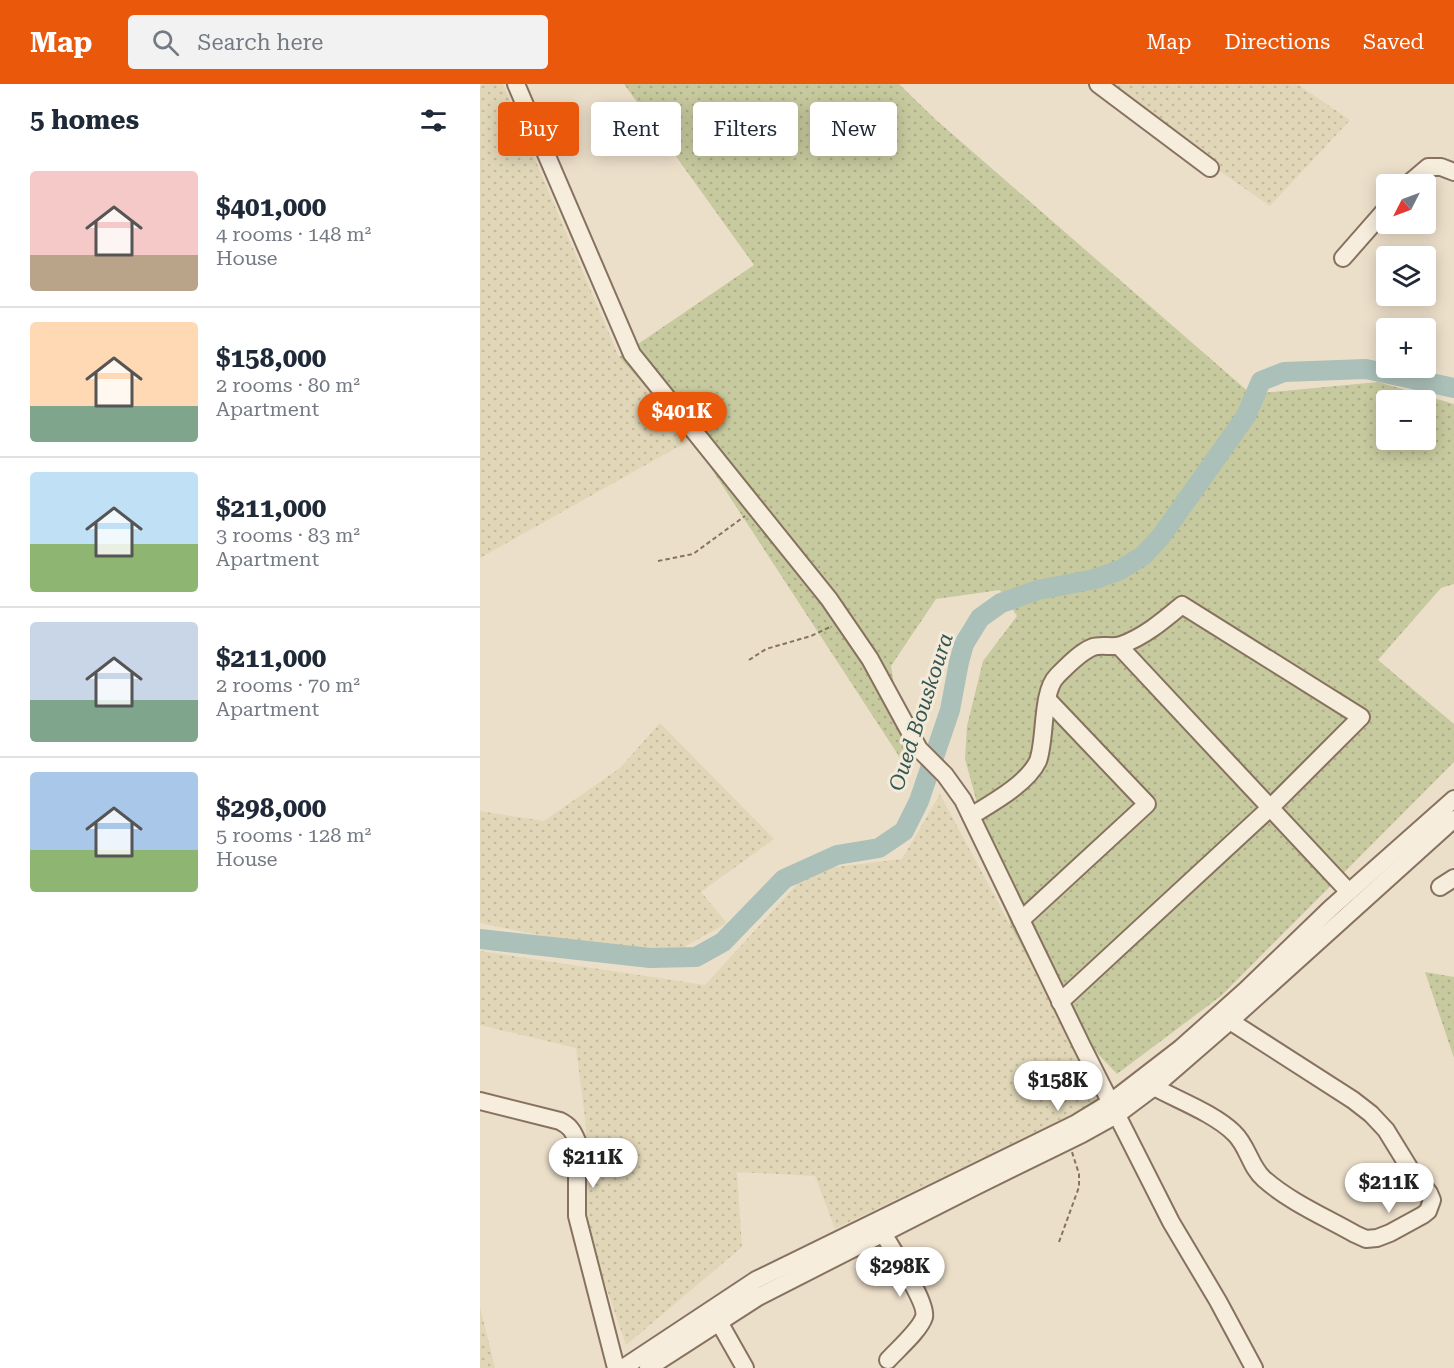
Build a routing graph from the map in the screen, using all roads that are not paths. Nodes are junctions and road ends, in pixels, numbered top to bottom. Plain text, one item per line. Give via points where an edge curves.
1 (516, 84) edge
2 (1098, 84) edge
3 (1210, 168) dead end
4 (1454, 172) edge
5 (1420, 174) edge
6 (1376, 220) edge
7 (1343, 258) dead end
8 (1119, 646) junction
9 (1048, 700) junction
10 (1454, 799) edge
11 (1270, 808) junction
12 (971, 816) junction
13 (1454, 819) edge
14 (1349, 892) junction
15 (1021, 920) junction
16 (1060, 1002) junction
17 (1230, 1021) junction
18 (1154, 1087) junction
19 (480, 1101) edge
20 (1114, 1108) junction
21 (883, 1233) junction
22 (719, 1322) junction
23 (888, 1360) dead end
24 (616, 1368) edge
25 (623, 1368) edge
26 (648, 1368) edge
27 (745, 1368) edge
28 (1254, 1368) edge

1 - 12 street via 632,354 843,619 914,739 945,775
2 - 3 street
4 - 5 street via 1428,167
6 - 7 street
8 - 9 street via 1094,647 1075,658 1054,678
8 - 11 street
8 - 11 street via 1155,627 1182,605 1361,717
9 - 12 street via 1038,761 1020,783
9 - 15 street via 1147,804
10 - 14 street
11 - 14 street
11 - 16 street
12 - 15 street
13 - 17 street
14 - 20 street
15 - 16 street
16 - 20 street
17 - 18 street
17 - 18 street via 1353,1100 1379,1122 1429,1193 1432,1200 1428,1210 1390,1233 1366,1239 1261,1177 1234,1133
18 - 20 street
19 - 24 street via 560,1121 571,1128 577,1141 577,1216
20 - 21 street via 1068,1141
20 - 25 street via 756,1280
20 - 28 street via 1171,1222
21 - 22 street via 758,1297
21 - 23 street via 925,1314 921,1324
22 - 26 street
22 - 27 street

